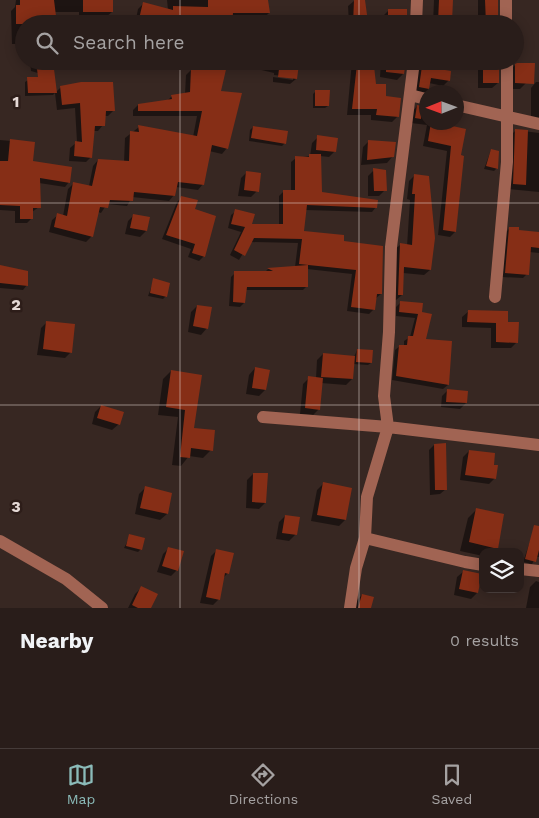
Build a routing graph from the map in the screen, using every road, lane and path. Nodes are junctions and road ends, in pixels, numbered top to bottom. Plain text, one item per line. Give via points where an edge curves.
1 (417, 0) edge
2 (506, 0) edge
3 (416, 15) edge
4 (506, 15) edge
5 (413, 70) edge
6 (507, 70) edge
7 (410, 95) junction
8 (419, 97) edge
9 (464, 107) edge
10 (507, 117) junction
11 (539, 124) edge
12 (495, 297) dead end
13 (263, 417) dead end
14 (388, 427) junction
15 (539, 445) edge
16 (364, 538) junction
17 (0, 541) edge
18 (479, 564) edge
19 (524, 569) edge
20 (539, 571) edge
21 (102, 608) edge
22 (350, 608) edge

1 - 3 street
2 - 4 street
5 - 7 street
6 - 10 street
7 - 8 street
7 - 14 street via 391,247 384,396
9 - 10 street
10 - 11 street
10 - 12 street via 507,162
13 - 14 street
14 - 15 street
14 - 16 street via 367,497
16 - 18 street
16 - 22 street
17 - 21 street via 66,579
19 - 20 street

